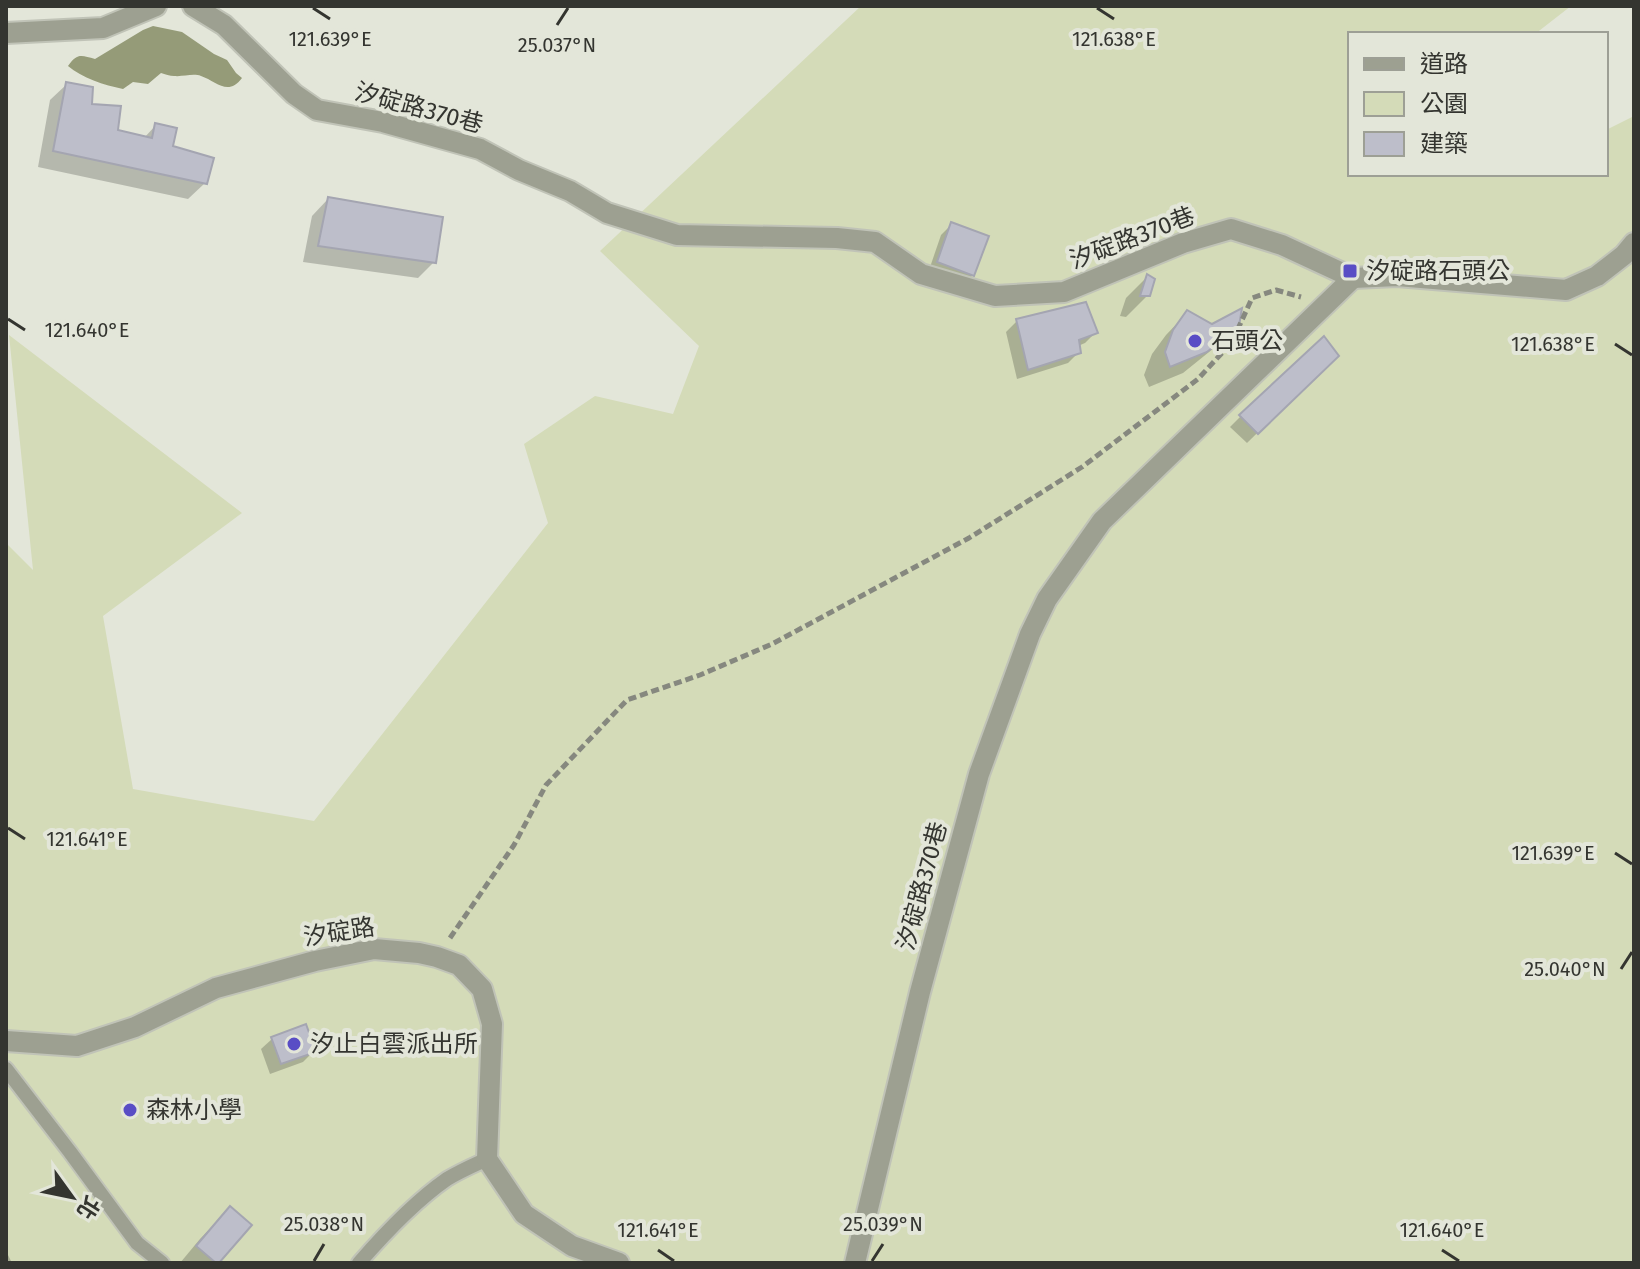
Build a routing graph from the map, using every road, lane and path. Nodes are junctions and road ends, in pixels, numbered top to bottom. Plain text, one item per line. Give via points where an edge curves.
1 (156, 6) edge
2 (193, 6) edge
3 (6, 33) edge
4 (1634, 243) edge
5 (1353, 278) junction
6 (1306, 298) dead end
7 (437, 957) junction
8 (6, 1041) edge
9 (6, 1069) edge
10 (487, 1159) junction
11 (162, 1263) edge
12 (359, 1263) edge
13 (619, 1263) edge
14 (855, 1263) edge

1 - 3 street via 103,28
2 - 5 street, 汐碇路370巷 via 224,25 317,110 480,149 607,213 677,235 875,242 921,274 995,296 1064,292 1231,229 1282,245
4 - 5 street via 1597,276 1566,290 1397,276
5 - 14 street, 汐碇路370巷 via 1102,521 1047,599 979,774
6 - 7 path via 1276,290 1252,298 1232,342 1198,379 1082,467 969,538 772,644 627,700 546,785 514,845
7 - 8 street, 汐碇路 via 374,949 216,988 135,1027 77,1046
7 - 10 street, 汐碇路 via 459,965 482,989 492,1024
9 - 11 lane via 137,1243
10 - 12 lane via 429,1193
10 - 13 street via 524,1214 572,1246

